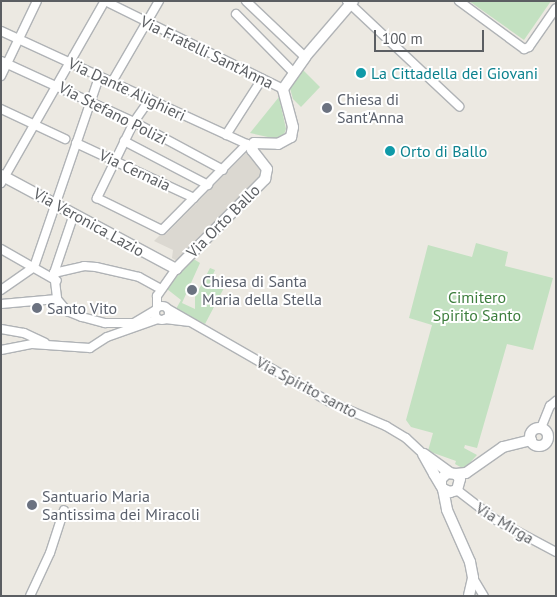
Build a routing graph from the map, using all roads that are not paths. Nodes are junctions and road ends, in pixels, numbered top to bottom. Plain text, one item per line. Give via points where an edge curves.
1 (38, 1) edge
2 (105, 1) edge
3 (159, 1) edge
4 (246, 1) edge
5 (459, 1) edge
6 (350, 2) edge
7 (556, 8) edge
8 (236, 14) dead end
9 (146, 22) junction
10 (1, 31) edge
11 (19, 39) junction
12 (305, 57) junction
13 (4, 62) edge
14 (69, 62) junction
15 (294, 73) junction
16 (1, 76) edge
17 (98, 80) dead end
18 (262, 80) junction
19 (112, 82) junction
20 (56, 84) junction
21 (283, 89) junction
22 (150, 99) junction
23 (90, 101) junction
24 (459, 106) dead end
25 (1, 109) edge
26 (134, 122) junction
27 (34, 124) junction
28 (226, 135) junction
29 (65, 139) dead end
30 (124, 142) junction
31 (76, 143) junction
32 (250, 145) junction
33 (115, 160) junction
34 (223, 170) junction
35 (2, 178) edge
36 (208, 185) junction
37 (194, 198) junction
38 (56, 204) junction
39 (74, 214) junction
40 (1, 250) edge
41 (34, 267) junction
42 (176, 269) junction
43 (54, 272) junction
44 (57, 281) junction
45 (162, 287) junction
46 (1, 290) edge
47 (57, 299) junction
48 (1, 304) edge
49 (167, 308) junction
50 (156, 309) junction
51 (162, 319) junction
52 (190, 323) junction
53 (1, 329) edge
54 (52, 345) junction
55 (1, 350) edge
56 (556, 401) edge
57 (541, 428) junction
58 (531, 440) junction
59 (552, 441) edge
60 (423, 454) junction
61 (477, 466) junction
62 (453, 473) junction
63 (451, 488) junction
64 (64, 510) dead end
65 (556, 552) edge
66 (473, 578) junction
67 (30, 596) edge
68 (469, 596) edge
69 (484, 596) edge

1 - 11 street
2 - 9 street, Via Fratelli Sant'Anna
2 - 14 street
3 - 9 street
4 - 12 street
5 - 7 street via 524,49 530,47
6 - 12 street
6 - 24 street
8 - 15 street
9 - 18 street, Via Fratelli Sant'Anna
9 - 19 street
10 - 11 street, Via Dante Alighieri
11 - 13 street
11 - 14 street, Via Dante Alighieri
12 - 15 street
13 - 16 street
13 - 20 street, Via Stefano Polizi
14 - 19 street, Via Dante Alighieri
14 - 20 street
15 - 21 street
17 - 23 street
18 - 21 street, Via Fratelli Sant'Anna
18 - 28 street
19 - 22 street, Via Dante Alighieri
20 - 23 street, Via Stefano Polizi
20 - 27 street
21 - 32 street via 293,127 291,137 278,144 257,141
22 - 26 street
22 - 28 street, Via Dante Alighieri
23 - 26 street, Via Stefano Polizi
23 - 31 street
25 - 27 street
26 - 30 street
26 - 34 street, Via Stefano Polizi
27 - 29 street
27 - 35 street
28 - 32 street, Via Dante Alighieri
30 - 33 street
30 - 36 street
31 - 33 street, Via Cernaia
31 - 38 street
32 - 34 street
32 - 42 street, Via Orto Ballo via 267,169 265,179
33 - 37 street, Via Cernaia
33 - 37 street via 97,198 162,230
34 - 36 street
35 - 38 street, Via Veronica Lazio
36 - 37 street
38 - 39 street, Via Veronica Lazio
38 - 41 street
39 - 42 street, Via Veronica Lazio
39 - 43 street
40 - 41 street
41 - 44 street
41 - 46 street
42 - 45 street
43 - 44 street
43 - 45 street via 96,267 140,277
44 - 47 street
45 - 49 street
45 - 50 street via 156,298
47 - 48 street
47 - 50 street via 67,311 105,323 134,323
49 - 50 street
49 - 51 street
49 - 52 street, Via Spirito santo
50 - 51 street
51 - 52 street
51 - 54 street via 107,337 90,348
52 - 60 street, Via Spirito santo via 330,402 386,426
53 - 54 street via 24,333
54 - 55 street via 13,345
56 - 57 street via 550,406
57 - 58 street via 533,431
57 - 59 street
58 - 59 street via 537,446
58 - 61 street via 503,447
60 - 62 street, Via Spirito santo
60 - 63 street, Via Spirito santo
61 - 62 street
61 - 63 street
62 - 63 street
62 - 63 street via 442,477
63 - 65 street, Via Mirga via 496,520
63 - 66 street via 447,510 470,562
64 - 67 street via 50,553
66 - 68 street
66 - 69 street

